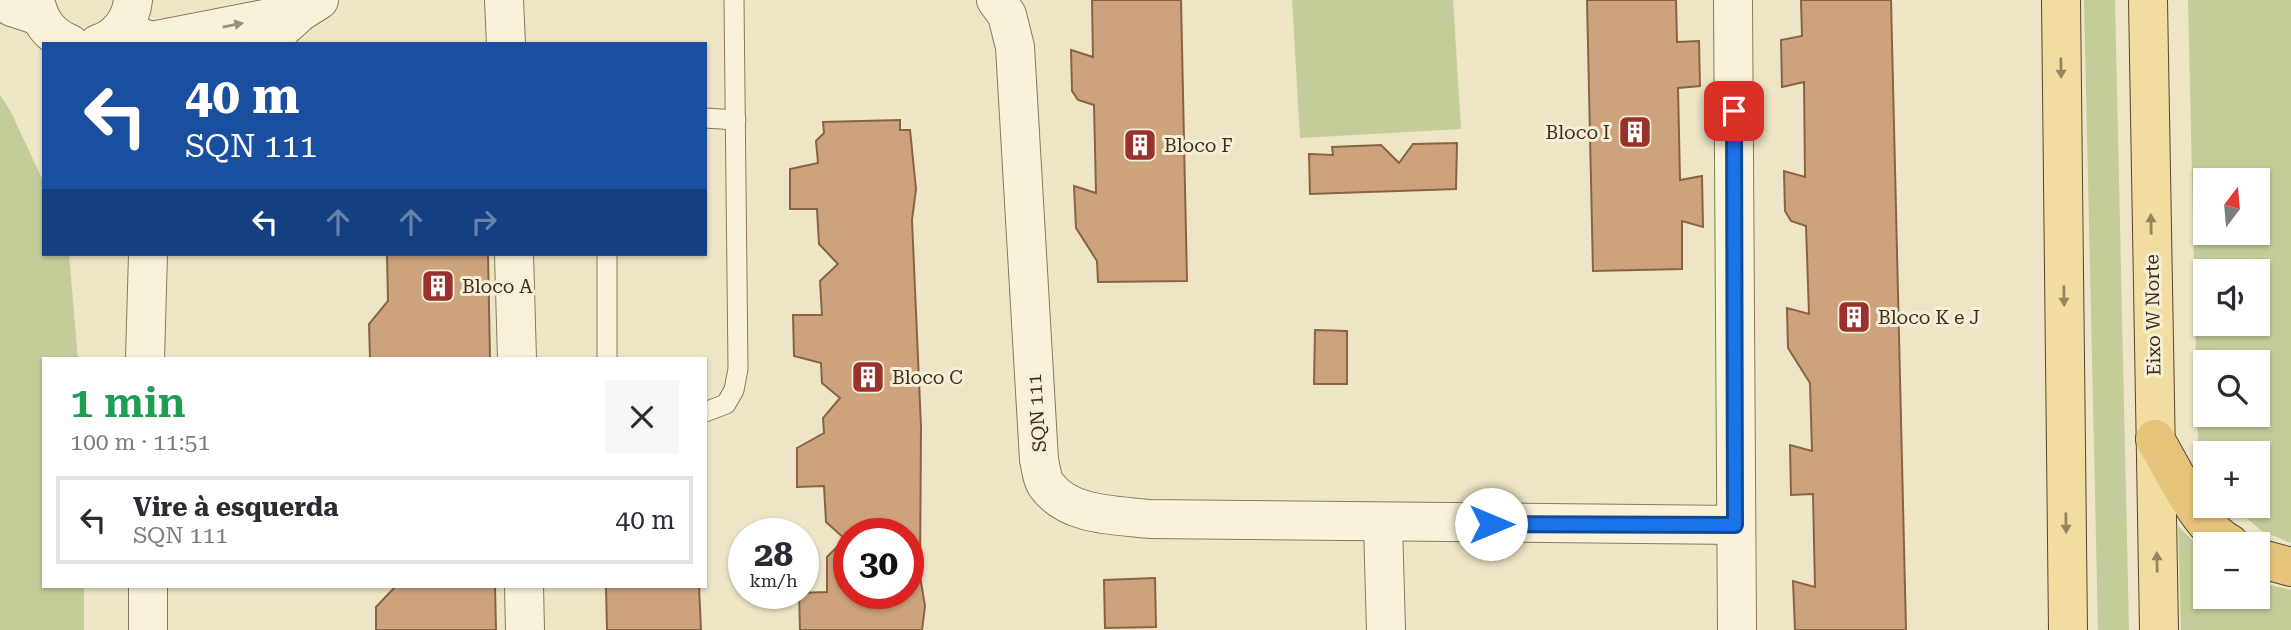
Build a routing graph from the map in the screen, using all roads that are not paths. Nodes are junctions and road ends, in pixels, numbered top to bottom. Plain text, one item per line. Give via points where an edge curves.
1 (2, 0) edge
2 (504, 0) edge
3 (734, 0) edge
4 (996, 0) edge
5 (1733, 0) edge
6 (2061, 0) edge
7 (2148, 0) edge
8 (309, 6) edge
9 (53, 29) edge
10 (116, 31) edge
11 (267, 42) edge
12 (506, 42) edge
13 (707, 118) edge
14 (736, 120) junction
15 (142, 256) edge
16 (514, 256) edge
17 (607, 256) edge
18 (145, 341) edge
19 (517, 357) edge
20 (607, 357) edge
21 (707, 411) edge
22 (2155, 439) junction
23 (1383, 524) junction
24 (1735, 525) junction
25 (2216, 532) edge
26 (2270, 561) edge
27 (2291, 567) edge
28 (148, 588) edge
29 (524, 588) edge
30 (148, 630) edge
31 (525, 630) edge
32 (1387, 630) edge
33 (1737, 630) edge
34 (2068, 630) edge
35 (2159, 630) edge

1 - 9 street
2 - 12 street
3 - 14 lane
4 - 23 street, SQN 111 via 1007,15 1015,47 1039,460 1046,485 1066,503 1094,512 1149,519
5 - 24 street
6 -> 34 main road
22 -> 7 main road, Eixo W Norte
10 -> 8 street via 152,41
8 - 11 street
13 - 14 lane
14 - 21 lane via 738,369 726,404
15 - 18 street
16 - 19 street
17 - 20 lane
22 - 25 highway
35 -> 22 main road, Eixo W Norte
23 - 24 street, SQN 111
23 - 32 street
24 - 33 street
26 - 27 highway
28 - 30 street
29 - 31 street

